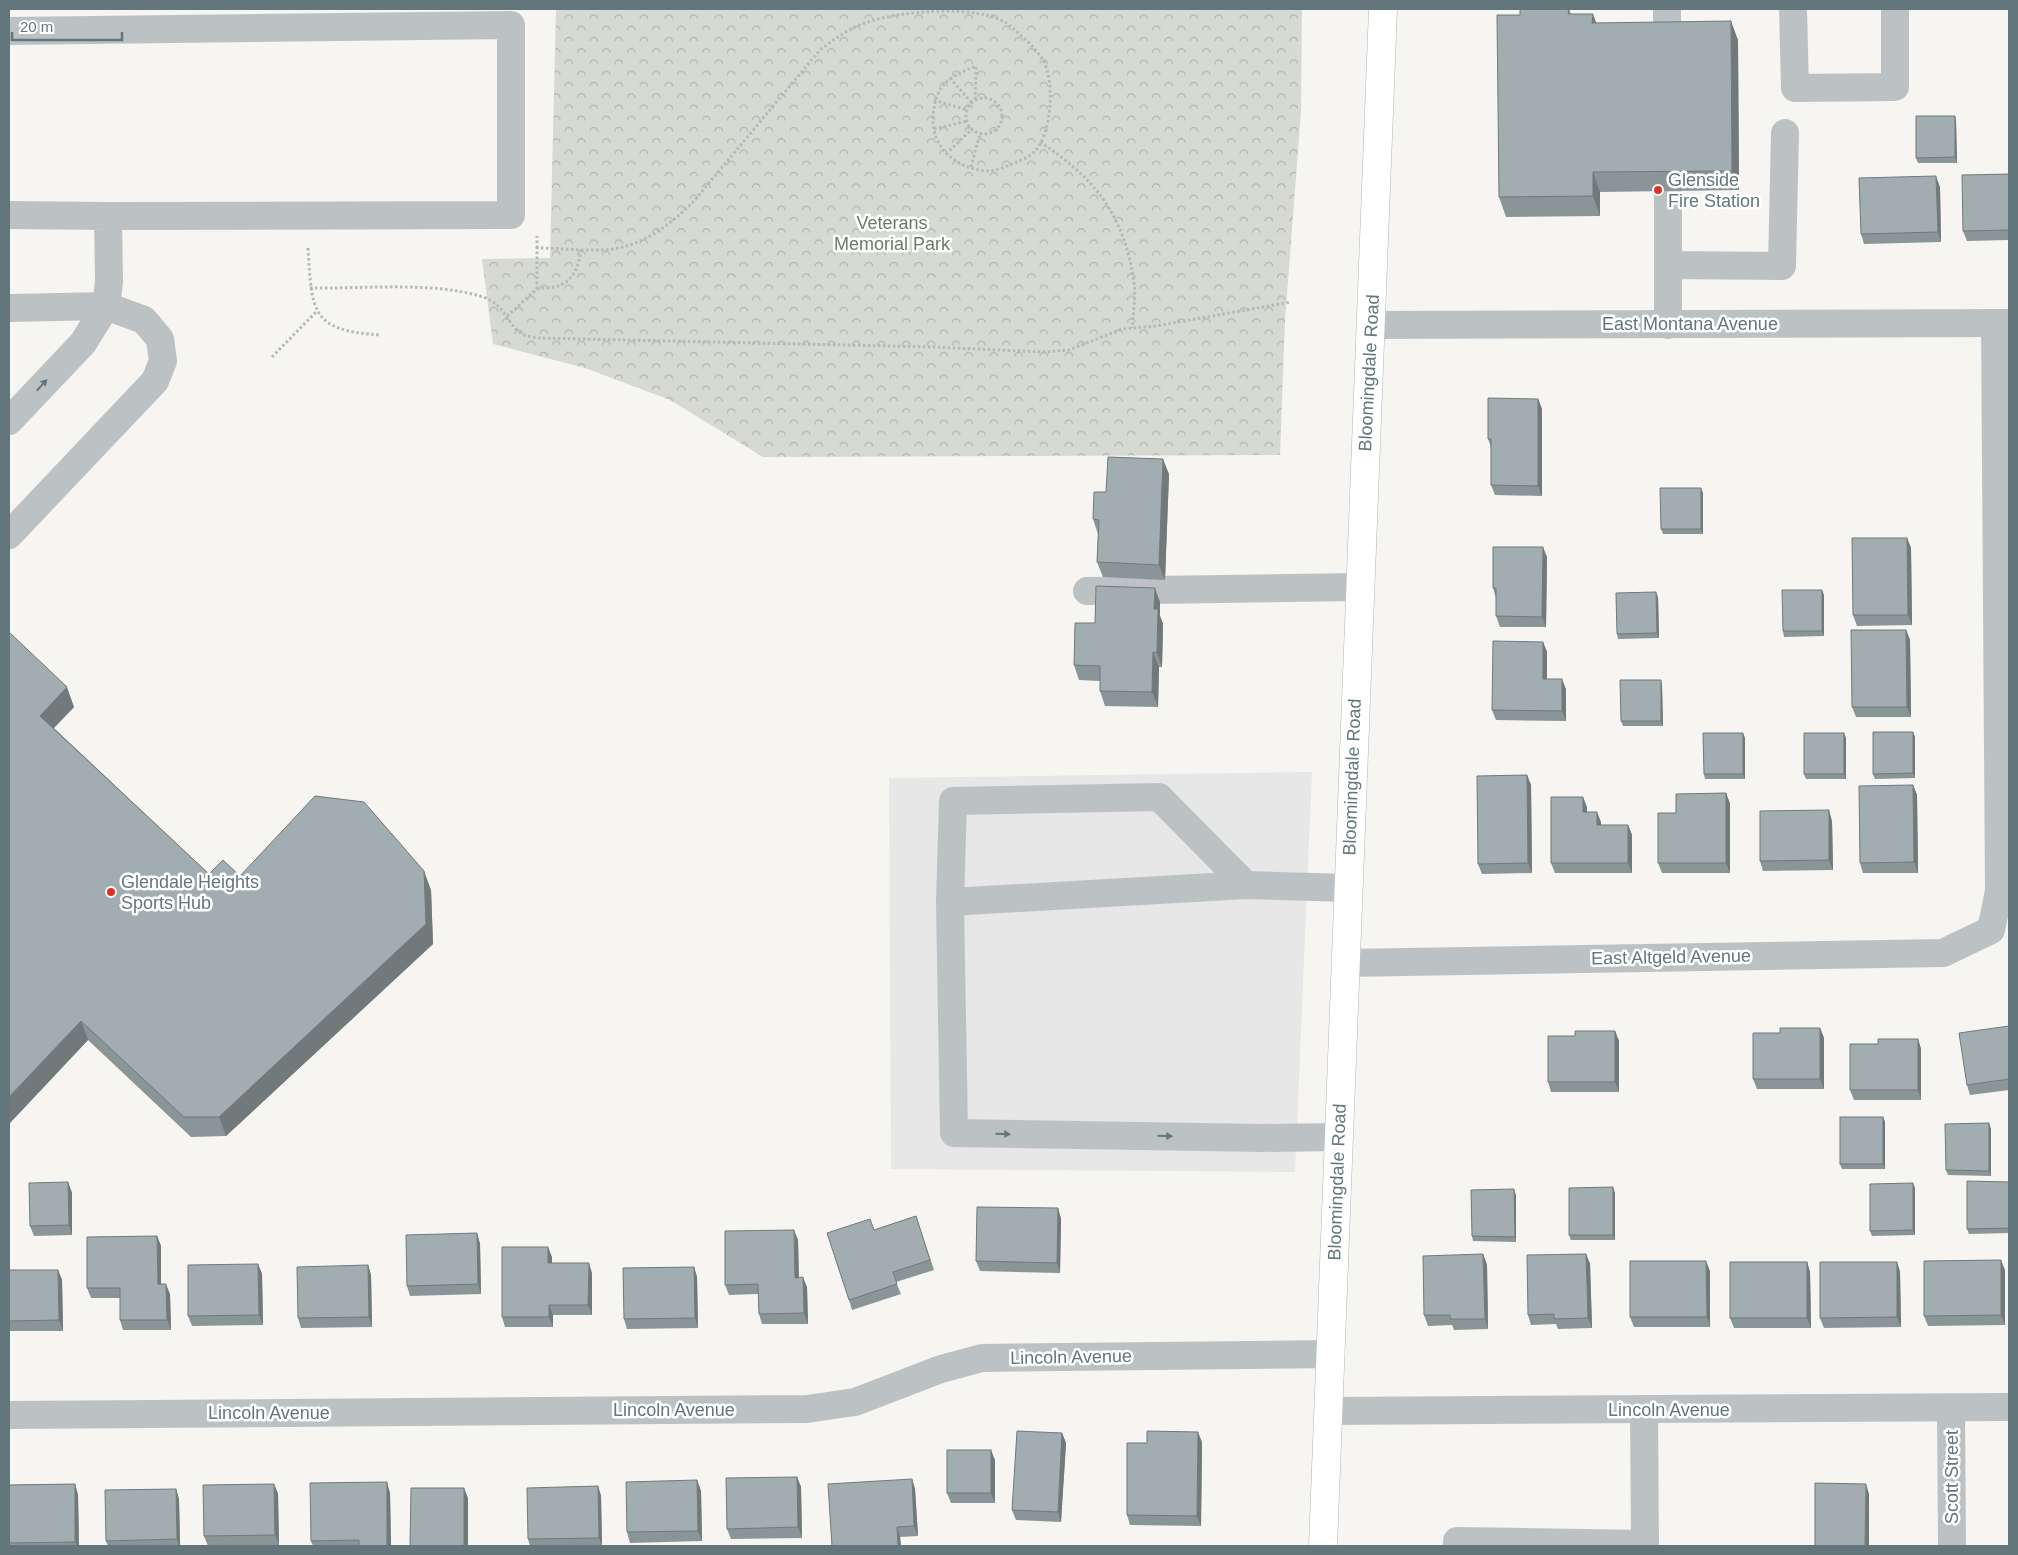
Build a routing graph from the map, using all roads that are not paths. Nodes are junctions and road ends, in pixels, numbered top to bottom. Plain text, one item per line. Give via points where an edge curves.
1 (1382, 9) edge
2 (1667, 9) edge
3 (1793, 9) edge
4 (1895, 9) edge
5 (9, 32) edge
6 (1667, 42) edge
7 (1785, 133) dead end
8 (1668, 190) edge
9 (9, 215) edge
10 (108, 216) junction
11 (1668, 265) junction
12 (106, 306) junction
13 (9, 308) edge
14 (2002, 323) edge
15 (1668, 324) junction
16 (1372, 325) junction
17 (9, 421) edge
18 (9, 535) edge
19 (1359, 587) junction
20 (1086, 591) dead end
21 (1246, 885) junction
22 (1348, 888) junction
23 (950, 902) junction
24 (1346, 963) junction
25 (1338, 1137) junction
26 (1330, 1354) junction
27 (2009, 1407) edge
28 (1951, 1408) junction
29 (1644, 1410) junction
30 (1328, 1412) junction
31 (9, 1415) edge
32 (1645, 1545) edge
33 (1323, 1546) edge
34 (1457, 1546) edge
35 (1952, 1546) edge

1 - 16 main road, Bloomingdale Road
2 - 6 street
3 - 4 street via 1795,88 1895,87
5 - 10 street via 512,25 511,215
7 - 11 street via 1782,266
8 - 11 street
9 - 10 street
10 - 12 street
11 - 15 street
12 - 13 street
17 -> 12 street via 82,343
12 - 18 street via 144,320 160,339 163,361 155,381
14 - 15 street, East Montana Avenue
14 - 24 street, East Altgeld Avenue via 1999,891 1991,930 1943,953
15 - 16 street, East Montana Avenue
16 - 19 main road, Bloomingdale Road
19 - 20 street
19 - 22 main road, Bloomingdale Road
21 - 22 street
21 - 23 street
21 - 23 street via 1159,796 952,801
22 - 24 main road, Bloomingdale Road
23 -> 25 street via 954,1133
24 - 25 main road, Bloomingdale Road
25 - 26 main road, Bloomingdale Road
26 - 30 main road, Bloomingdale Road
26 - 31 street, Lincoln Avenue via 982,1358 941,1369 855,1402 807,1409
27 - 28 street, Lincoln Avenue
28 - 29 street, Lincoln Avenue
28 - 35 street, Scott Street
29 - 30 street, Lincoln Avenue
29 - 32 street
30 - 33 main road, Bloomingdale Road
32 - 34 street via 1457,1542

